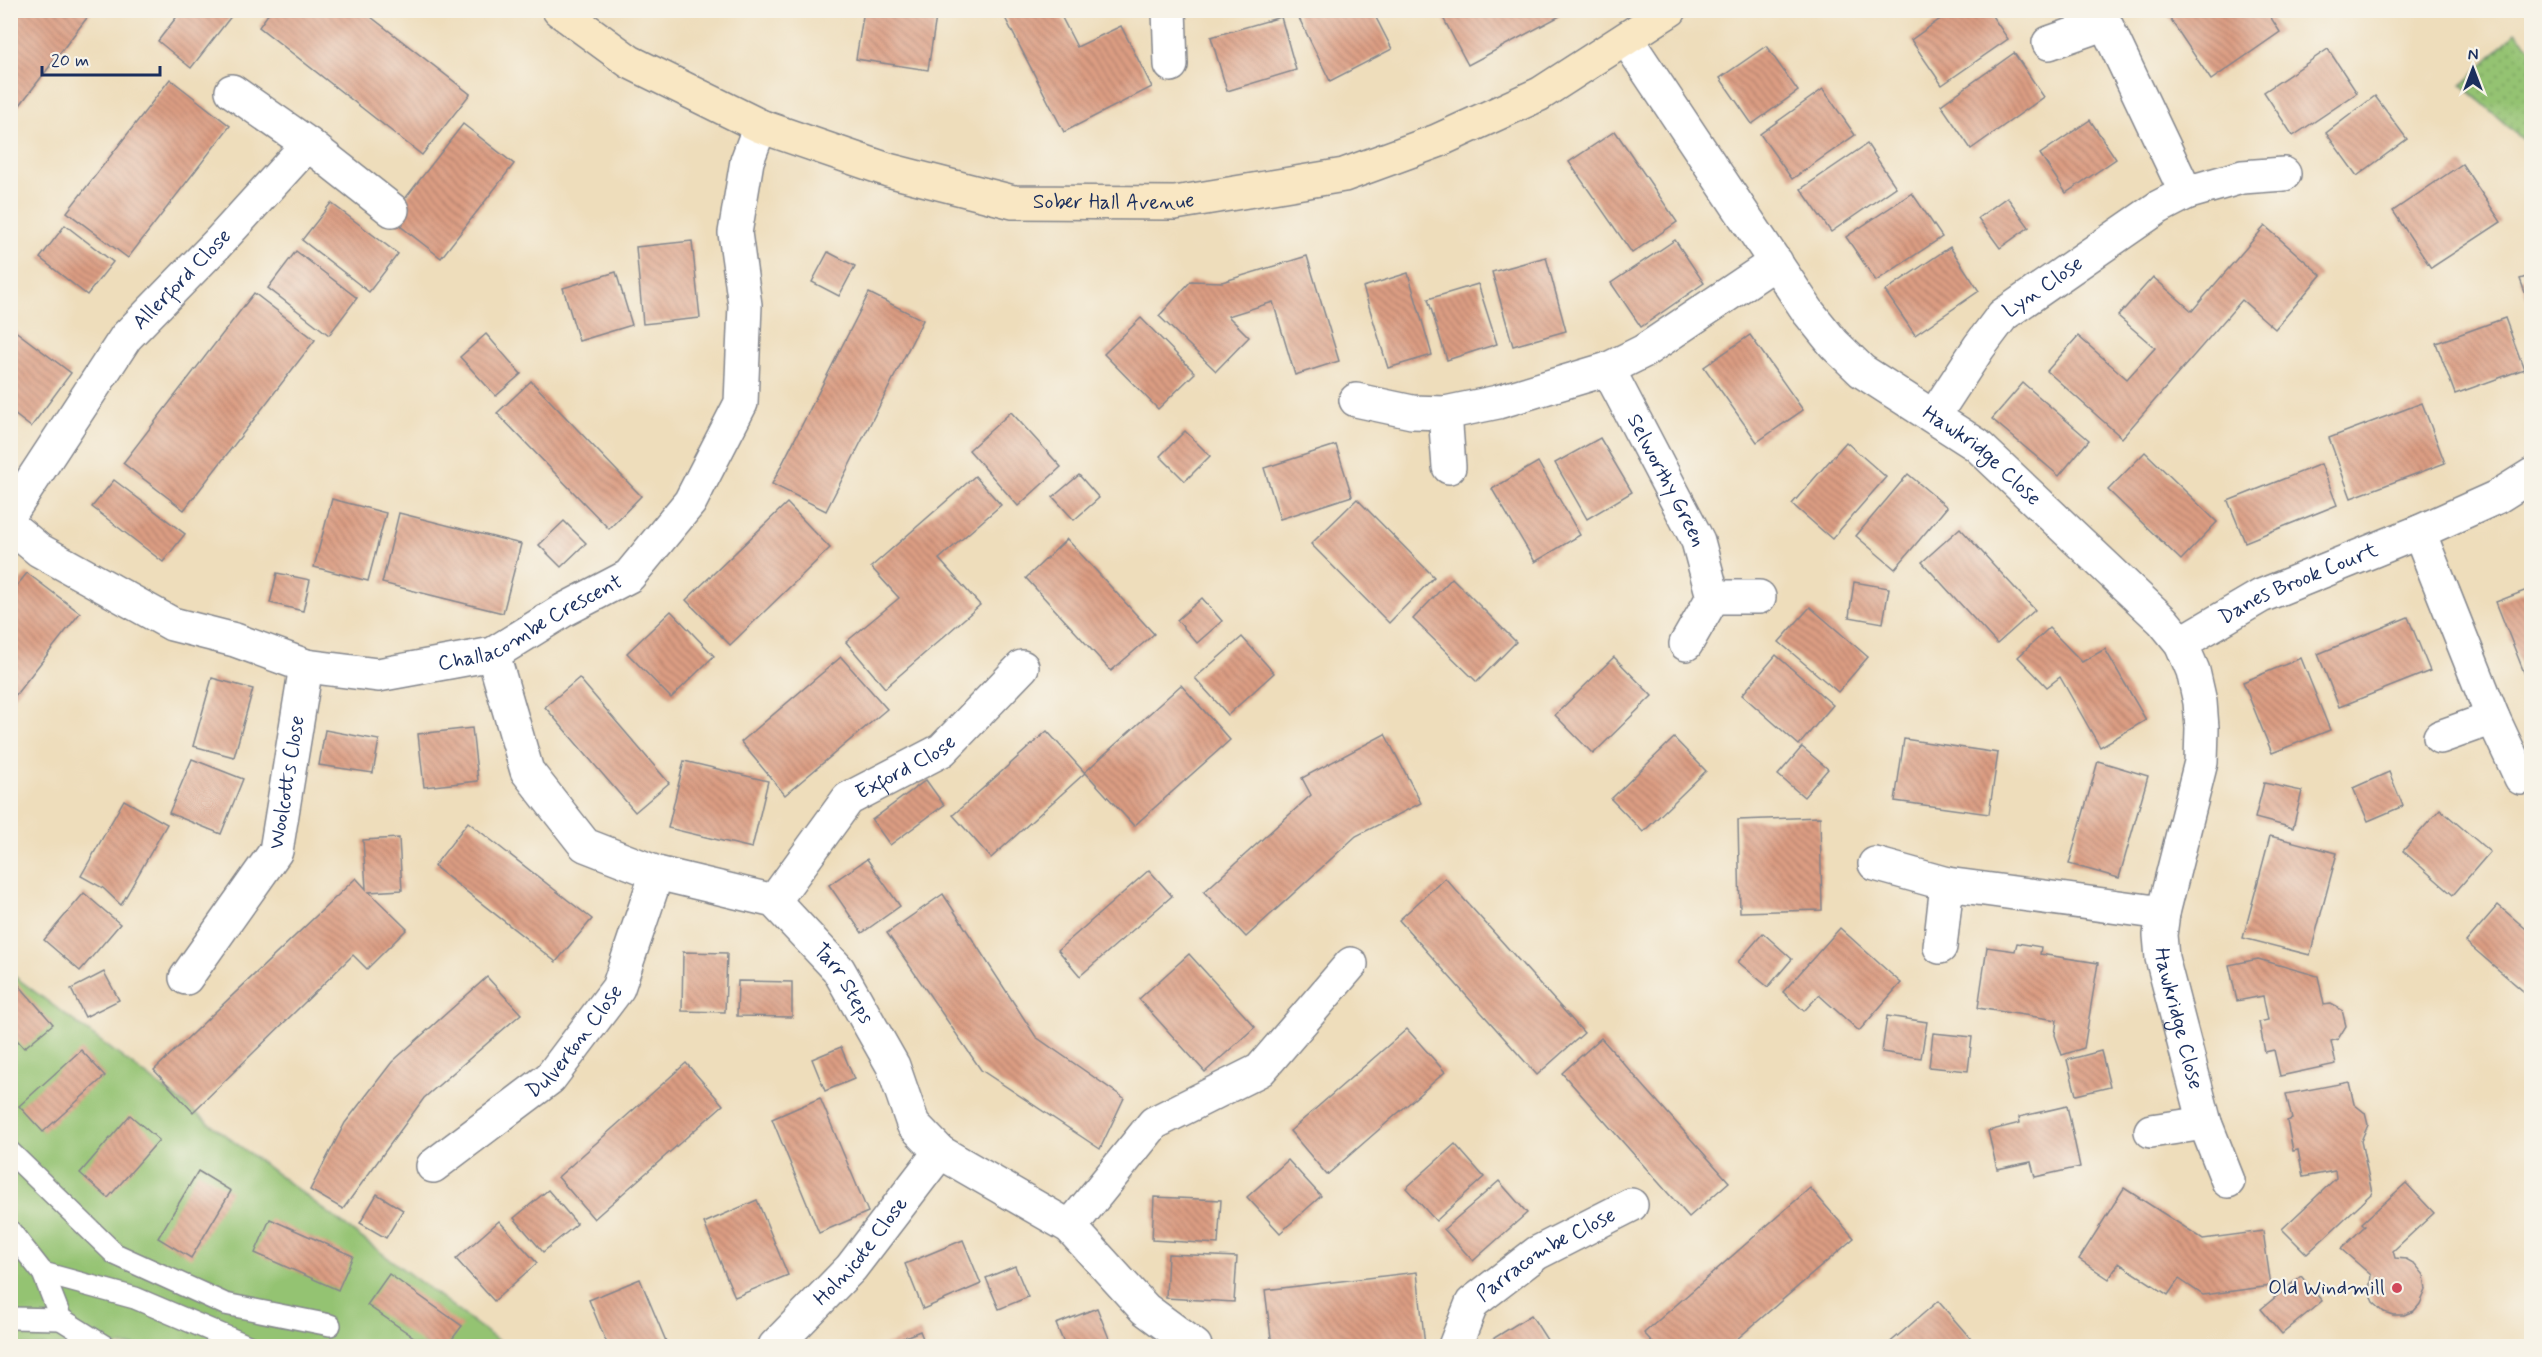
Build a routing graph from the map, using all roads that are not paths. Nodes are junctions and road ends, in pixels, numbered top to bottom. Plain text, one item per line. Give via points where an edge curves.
1 (559, 10) edge
2 (1168, 10) edge
3 (1670, 10) edge
4 (2101, 17) edge
5 (1627, 40) junction
6 (2049, 43) dead end
7 (1171, 65) dead end
8 (232, 91) dead end
9 (760, 126) junction
10 (308, 144) junction
11 (2284, 174) dead end
12 (2186, 193) junction
13 (392, 210) dead end
14 (1776, 262) junction
15 (1608, 369) junction
16 (1356, 400) dead end
17 (1445, 413) junction
18 (1934, 416) junction
19 (1449, 467) dead end
20 (2532, 475) edge
21 (10, 514) edge
22 (10, 526) edge
23 (2419, 532) junction
24 (1713, 597) junction
25 (1760, 597) dead end
26 (2181, 643) junction
27 (1686, 644) dead end
28 (493, 654) junction
29 (306, 666) junction
30 (1022, 667) dead end
31 (2493, 718) junction
32 (2440, 737) dead end
33 (2521, 778) dead end
34 (1875, 864) dead end
35 (657, 873) junction
36 (1947, 884) junction
37 (774, 901) junction
38 (2163, 913) junction
39 (1940, 947) dead end
40 (1351, 964) dead end
41 (186, 978) dead end
42 (2205, 1123) junction
43 (2151, 1131) dead end
44 (10, 1152) edge
45 (940, 1152) junction
46 (433, 1166) dead end
47 (2228, 1181) dead end
48 (1631, 1205) dead end
49 (1070, 1227) junction
50 (10, 1231) edge
51 (43, 1273) junction
52 (10, 1318) edge
53 (61, 1319) junction
54 (330, 1324) dead end
55 (104, 1347) edge
56 (248, 1347) edge
57 (775, 1347) edge
58 (1195, 1347) edge
59 (1455, 1347) edge

1 - 9 street, Sober Hall Avenue via 630,62
2 - 7 street
3 - 5 street, Sober Hall Avenue
4 - 6 street
4 - 12 street
5 - 9 street, Sober Hall Avenue via 1540,94 1437,141 1344,175 1175,203 1013,202 888,170
5 - 14 street, Hawkridge Close
8 - 10 street
9 - 28 street, Challacombe Crescent via 747,161 735,233 745,305 741,403 690,502 629,576
10 - 13 street
10 - 21 street, Allerford Close via 126,337
11 - 12 street, Lyn Close via 2242,177
12 - 18 street, Lyn Close via 2159,207 2003,315
14 - 15 street via 1644,351
14 - 18 street, Hawkridge Close via 1834,344 1862,371
15 - 17 street via 1498,402
15 - 24 street, Selworthy Green via 1698,541
16 - 17 street via 1412,412
17 - 19 street
18 - 26 street, Hawkridge Close via 1977,445 2163,621
20 - 23 street, Danes Brook Court via 2497,497
22 - 29 street, Challacombe Crescent via 39,550 172,624 235,640
23 - 26 street, Danes Brook Court via 2261,596
23 - 31 street
24 - 25 street
24 - 27 street
26 - 38 street, Hawkridge Close via 2200,702 2201,762
28 - 29 street, Challacombe Crescent via 378,675
28 - 35 street via 527,771 585,845
29 - 41 street, Woolcotts Close via 276,851
30 - 37 street, Exford Close via 942,750 848,799
31 - 32 street
31 - 33 street
34 - 36 street
35 - 37 street
35 - 46 street, Dulverton Close via 618,988 550,1078
36 - 38 street
36 - 39 street
37 - 45 street, Tarr Steps via 838,969 894,1066 913,1124
38 - 42 street, Hawkridge Close via 2162,958
40 - 49 street via 1260,1070 1154,1123
42 - 43 street
42 - 47 street, Hawkridge Close
44 - 54 lane via 116,1254 225,1304
45 - 49 street, Tarr Steps
45 - 57 street, Holnicote Close via 851,1268
48 - 59 street, Parracombe Close via 1537,1253 1472,1303
49 - 58 street, Tarr Steps via 1145,1309
50 - 51 lane
51 - 53 lane
51 - 56 lane via 135,1298
52 - 53 lane
53 - 55 lane

